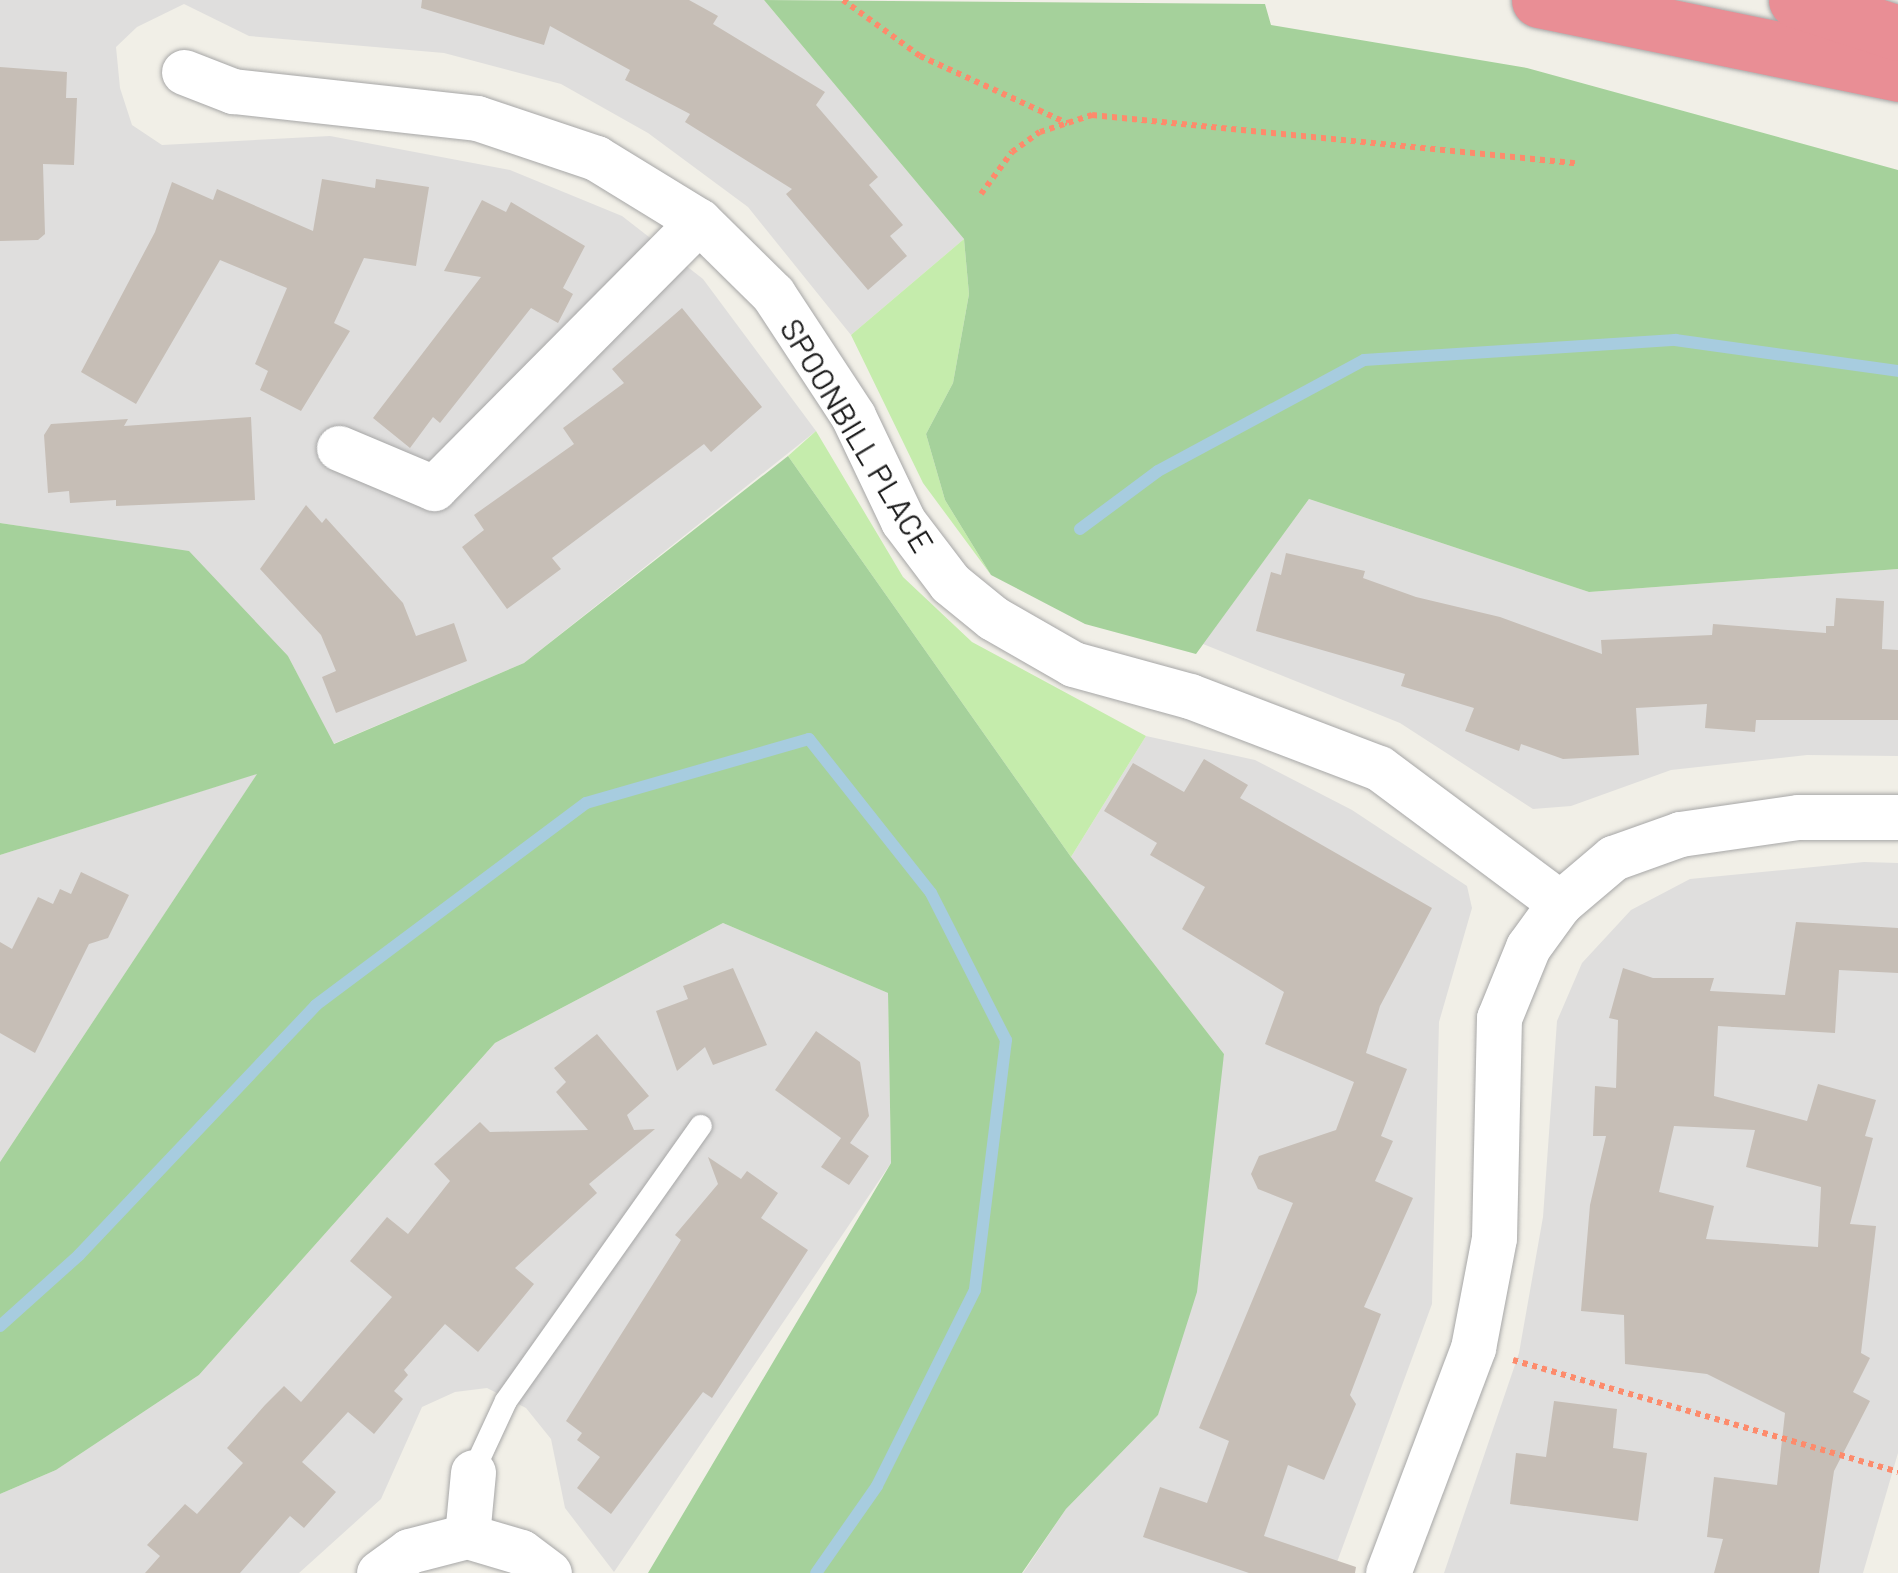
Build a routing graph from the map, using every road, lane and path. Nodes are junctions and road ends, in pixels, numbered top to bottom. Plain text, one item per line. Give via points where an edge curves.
1 (843, 0) edge
2 (1539, 0) edge
3 (1796, 0) edge
4 (1898, 32) edge
5 (184, 72) dead end
6 (1898, 74) edge
7 (1067, 123) junction
8 (1576, 163) dead end
9 (981, 194) dead end
10 (699, 221) junction
11 (339, 448) dead end
12 (1898, 817) edge
13 (1560, 902) junction
14 (701, 1126) dead end
15 (1512, 1359) dead end
16 (473, 1472) joint
17 (1898, 1472) edge
18 (467, 1536) junction
19 (379, 1573) edge
20 (549, 1573) edge
21 (1388, 1573) edge

1 - 7 path via 920,56
2 - 6 highway
3 - 4 highway
5 - 10 street, SPOONBILL PLACE via 233,90 478,118 596,158
7 - 8 path via 1092,114
7 - 9 path via 1012,152
10 - 11 street via 434,488
10 - 13 street, SPOONBILL PLACE via 773,294 852,416 903,522 950,583 978,606 1072,664 1208,702 1379,768
12 - 13 street via 1798,817 1680,834 1613,858
13 - 21 street via 1528,947 1499,1018 1494,1238 1473,1348
14 - 16 lane via 506,1400
15 - 17 path
16 - 18 street
18 - 19 street via 409,1551
18 - 20 street via 521,1552

